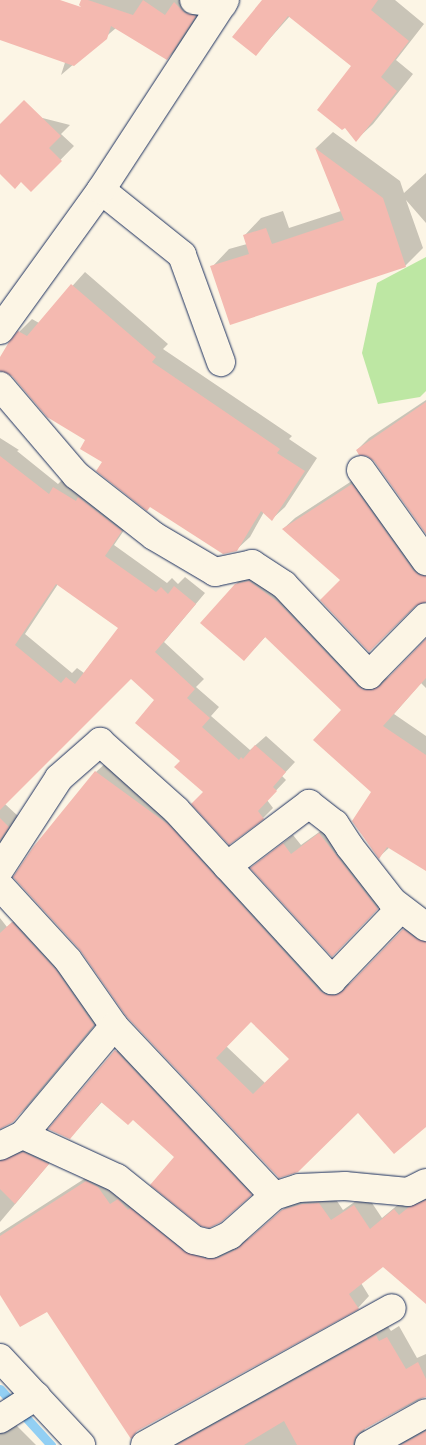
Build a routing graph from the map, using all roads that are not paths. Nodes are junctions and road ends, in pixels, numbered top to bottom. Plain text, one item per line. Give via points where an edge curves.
1 (194, 0) edge
2 (224, 2) edge
3 (101, 190) junction
4 (0, 330) edge
5 (221, 362) dead end
6 (0, 386) edge
7 (361, 470) dead end
8 (426, 562) edge
9 (426, 617) edge
10 (227, 866) junction
11 (0, 869) edge
12 (0, 886) edge
13 (400, 909) junction
14 (426, 927) edge
15 (114, 1026) junction
16 (11, 1141) edge
17 (426, 1183) edge
18 (274, 1196) junction
19 (392, 1308) dead end
20 (0, 1358) edge
21 (36, 1396) junction
22 (426, 1413) edge
23 (0, 1418) edge
24 (81, 1445) edge
25 (145, 1445) edge
26 (369, 1445) edge

1 - 2 street
2 - 3 street
3 - 4 street
3 - 5 street via 182,255
6 - 9 street via 76,475 154,536 215,572 252,564 284,585 369,675
7 - 8 street
10 - 11 street via 176,810 100,742 59,778
10 - 13 street via 310,804 336,824 367,870
10 - 13 street via 332,980
12 - 15 street via 68,960
13 - 14 street
15 - 16 street
15 - 18 street
16 - 18 street via 117,1178 194,1240 211,1244 230,1236
17 - 18 street via 408,1192 345,1186 299,1188
19 - 25 street
20 - 21 street
21 - 23 street
21 - 24 street
22 - 26 street

